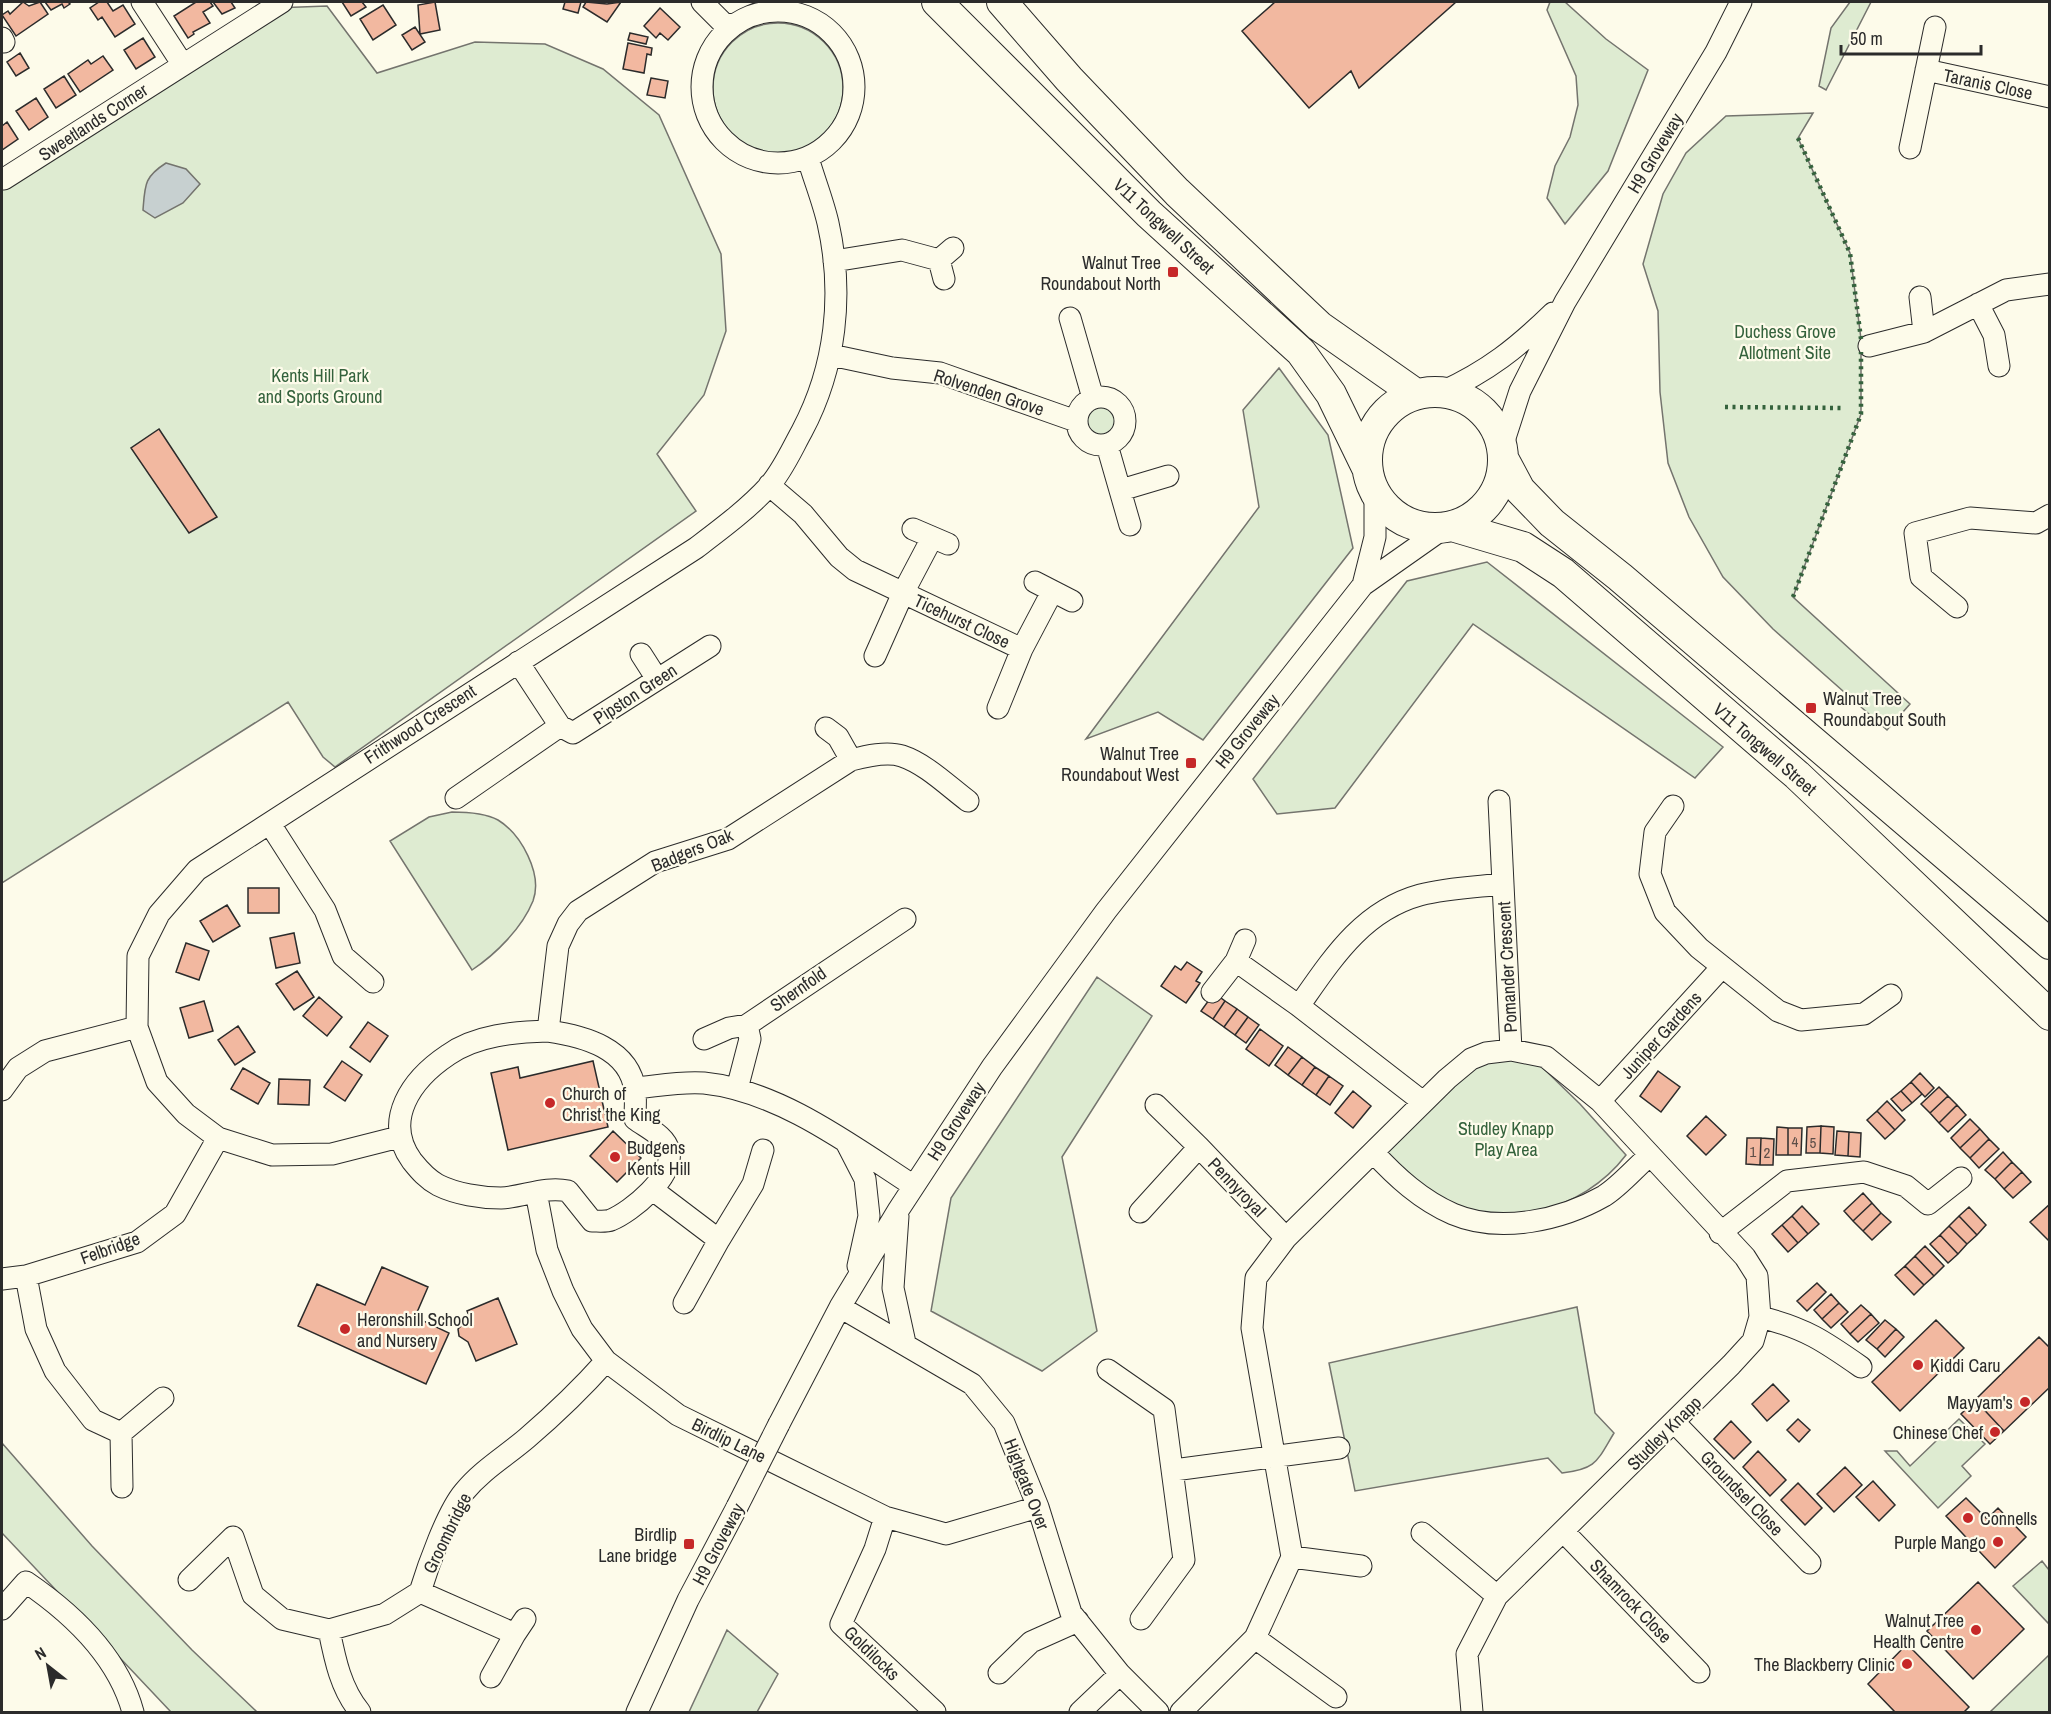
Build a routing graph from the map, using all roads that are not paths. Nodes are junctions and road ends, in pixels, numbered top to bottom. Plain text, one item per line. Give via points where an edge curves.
1 (142, 2) edge
2 (282, 2) edge
3 (702, 2) edge
4 (937, 2) edge
5 (1002, 2) edge
6 (1741, 2) edge
7 (733, 26) junction
8 (1935, 27) dead end
9 (183, 65) junction
10 (1926, 70) junction
11 (2049, 97) edge
12 (1910, 148) dead end
13 (808, 158) junction
14 (4, 179) dead end
15 (834, 261) junction
16 (945, 262) dead end
17 (2049, 284) edge
18 (1920, 297) dead end
19 (1565, 302) junction
20 (1978, 304) junction
21 (1070, 318) dead end
22 (1924, 332) junction
23 (1869, 346) dead end
24 (831, 355) junction
25 (1999, 366) dead end
26 (1429, 393) junction
27 (1094, 398) junction
28 (1076, 421) junction
29 (1107, 445) junction
30 (1503, 454) junction
31 (1168, 476) dead end
32 (1371, 481) junction
33 (769, 485) junction
34 (1121, 490) junction
35 (2049, 515) edge
36 (1130, 525) dead end
37 (1448, 527) junction
38 (931, 537) dead end
39 (1363, 585) junction
40 (903, 593) junction
41 (1072, 601) dead end
42 (1958, 607) dead end
43 (710, 646) dead end
44 (1022, 649) junction
45 (641, 654) dead end
46 (875, 656) dead end
47 (518, 662) junction
48 (657, 679) junction
49 (998, 708) dead end
50 (560, 726) junction
51 (826, 728) dead end
52 (851, 760) junction
53 (456, 798) dead end
54 (968, 801) dead end
55 (1499, 801) dead end
56 (1673, 806) dead end
57 (270, 824) junction
58 (1503, 885) junction
59 (905, 919) dead end
60 (1245, 940) dead end
61 (2049, 944) edge
62 (1236, 961) junction
63 (1722, 967) junction
64 (373, 982) dead end
65 (1212, 992) dead end
66 (1892, 995) dead end
67 (1299, 1006) junction
68 (2049, 1015) edge
69 (747, 1025) junction
70 (137, 1026) junction
71 (548, 1031) junction
72 (704, 1039) dead end
73 (1511, 1050) junction
74 (635, 1088) junction
75 (737, 1089) junction
76 (2, 1090) edge
77 (1600, 1101) junction
78 (1424, 1102) junction
79 (1156, 1105) dead end
80 (399, 1137) junction
81 (218, 1138) junction
82 (847, 1143) junction
83 (1199, 1147) junction
84 (763, 1150) dead end
85 (1373, 1152) junction
86 (1649, 1156) junction
87 (1961, 1178) dead end
88 (914, 1186) junction
89 (653, 1190) junction
90 (536, 1192) junction
91 (899, 1209) junction
92 (1140, 1212) dead end
93 (1720, 1233) junction
94 (1286, 1238) junction
95 (719, 1240) junction
96 (26, 1276) junction
97 (2, 1279) edge
98 (855, 1281) junction
99 (684, 1303) dead end
100 (840, 1307) junction
101 (1760, 1317) junction
102 (906, 1343) junction
103 (606, 1361) junction
104 (1861, 1366) dead end
105 (1108, 1370) dead end
106 (163, 1398) dead end
107 (1675, 1423) junction
108 (121, 1433) junction
109 (1339, 1448) dead end
110 (1274, 1458) junction
111 (1174, 1470) junction
112 (122, 1488) dead end
113 (1038, 1507) junction
114 (885, 1517) junction
115 (1563, 1531) junction
116 (1422, 1533) dead end
117 (1292, 1557) junction
118 (1810, 1563) dead end
119 (1361, 1566) dead end
120 (189, 1580) dead end
121 (420, 1592) junction
122 (1497, 1596) junction
123 (2, 1609) edge
124 (1141, 1619) dead end
125 (1078, 1621) junction
126 (329, 1630) junction
127 (1255, 1638) junction
128 (1699, 1672) dead end
129 (999, 1673) dead end
130 (1120, 1674) junction
131 (491, 1677) dead end
132 (1336, 1697) dead end
133 (133, 1713) edge
134 (360, 1713) edge
135 (637, 1713) edge
136 (935, 1713) edge
137 (1080, 1713) edge
138 (1158, 1713) edge
139 (1181, 1713) edge
140 (1472, 1713) edge

1 - 9 street
2 - 9 street, Sweetlands Corner
3 - 7 street via 722,22
4 - 32 highway, V11 Tongwell Street via 1149,214 1301,352 1331,394
5 - 26 highway, V11 Tongwell Street via 1177,192 1319,326
6 - 19 street, H9 Groveway via 1716,52
7 - 13 street via 718,40 706,62 702,81 704,106 713,129 745,156 766,163
7 - 13 street via 756,14 807,17 828,30 844,50 853,74 845,124 829,144
8 - 10 street, Taranis Close
9 - 14 street, Sweetlands Corner
10 - 11 street, Taranis Close
10 - 12 street, Taranis Close
13 - 15 street, Frithwood Crescent via 828,222
15 - 16 street via 902,250
15 - 24 street, Frithwood Crescent via 836,306
17 - 20 street via 2006,290
18 - 22 street
19 - 26 street, H9 Groveway via 1518,348 1488,369
19 - 30 street, H9 Groveway via 1520,392
20 - 22 street
20 - 25 street via 1994,335
21 - 27 street
22 - 23 street
24 - 28 street, Rolvenden Grove via 940,373
24 - 33 street, Frithwood Crescent via 815,406
26 - 30 highway via 1463,398 1481,410 1495,427
26 - 32 highway via 1395,405 1378,422 1368,444
27 - 28 street via 1081,407
27 - 29 street via 1109,398 1124,414 1124,429
28 - 29 street via 1086,441
29 - 34 street
30 - 37 highway via 1497,489 1479,513
30 - 61 highway, V11 Tongwell Street via 1520,490 1552,523
31 - 34 street
32 - 37 highway via 1393,514 1417,526
32 - 39 street, H9 Groveway via 1375,537
33 - 40 street, Ticehurst Close via 803,514 855,570
33 - 47 street, Frithwood Crescent via 696,548
34 - 36 street
35 - 42 street via 2036,523 1970,518 1915,533 1921,577
37 - 39 street, H9 Groveway
37 - 68 highway, V11 Tongwell Street via 1523,547 1563,573 1797,775
38 - 40 street, Ticehurst Close
39 - 88 street, H9 Groveway via 1106,911 992,1067
40 - 44 street, Ticehurst Close
40 - 46 street, Ticehurst Close
41 - 44 street, Ticehurst Close via 1044,587
43 - 48 street, Pipston Green
44 - 49 street, Ticehurst Close
45 - 48 street
47 - 50 street
47 - 57 street, Frithwood Crescent
48 - 50 street, Pipston Green via 573,734
50 - 53 street via 484,791
51 - 52 street via 838,737
52 - 54 street, Badgers Oak via 869,755 901,756
52 - 71 street, Badgers Oak via 728,838 655,862 578,911 558,946
55 - 58 street
56 - 63 street via 1655,832 1650,874 1665,912
57 - 64 street via 325,910 343,956
57 - 70 street, Frithwood Crescent via 197,870 159,914 138,956
58 - 67 street, Pomander Crescent via 1419,895 1367,920
58 - 73 street, Pomander Crescent
59 - 69 street, Shernfold
60 - 62 street
62 - 65 street
62 - 67 street
63 - 66 street via 1778,1011 1801,1020 1864,1014
63 - 77 street, Juniper Gardens
67 - 78 street
69 - 72 street, Shernfold
69 - 75 street via 750,1039
70 - 76 street via 45,1051 18,1068
70 - 81 street, Frithwood Crescent via 157,1082 186,1114
71 - 74 street via 583,1036 609,1049 625,1066
71 - 80 street via 511,1032 449,1054 417,1080 402,1108
73 - 77 street, Studley Knapp via 1546,1057
73 - 78 street, Studley Knapp via 1471,1059
74 - 75 street via 702,1083
74 - 89 street via 635,1119 661,1137 669,1149 669,1162
75 - 82 street via 831,1131
77 - 86 street, Studley Knapp
78 - 85 street, Studley Knapp
79 - 83 street
80 - 81 street, Frithwood Crescent via 332,1154 272,1155
80 - 90 street via 422,1174 439,1185 468,1195 501,1198
81 - 96 street, Felbridge via 175,1214 137,1242
82 - 88 street
82 - 98 street via 865,1179 869,1216
83 - 92 street, Pennyroyal
83 - 94 street, Pennyroyal
84 - 95 street via 753,1184
85 - 86 street via 1420,1196 1454,1214 1489,1222 1526,1223 1564,1213 1605,1195
85 - 94 street, Studley Knapp
86 - 93 street, Studley Knapp
87 - 93 street via 1928,1204 1906,1186 1864,1173 1787,1181
88 - 91 street, H9 Groveway
89 - 90 street via 609,1221 592,1221 568,1191 553,1188
89 - 95 street
90 - 103 street, Birdlip Lane via 547,1250 563,1291 582,1329
91 - 98 street, H9 Groveway
91 - 102 street via 893,1288
93 - 101 street, Studley Knapp via 1745,1257 1757,1276
94 - 110 street, Studley Knapp via 1256,1278 1252,1328
95 - 99 street
96 - 97 street, Felbridge
96 - 108 street via 36,1329 55,1371 93,1420
98 - 100 street, H9 Groveway
100 - 102 street, Highgate Over
100 - 135 street, H9 Groveway, bridge via 688,1600
101 - 104 street via 1793,1325
101 - 107 street, Studley Knapp via 1754,1341
102 - 113 street, Highgate Over via 972,1384 1004,1424
103 - 114 street, Birdlip Lane via 678,1415
103 - 121 street, Groombridge via 575,1394 463,1493 429,1562
105 - 111 street via 1164,1409
106 - 108 street
107 - 115 street, Studley Knapp
107 - 118 street, Groundsel Close
108 - 112 street
109 - 110 street
110 - 111 street
110 - 117 street, Studley Knapp
111 - 124 street via 1184,1560
113 - 114 street, Birdlip Lane via 946,1534
113 - 125 street, Highgate Over via 1071,1613
114 - 136 street, Goldilocks via 841,1624
115 - 122 street, Studley Knapp
115 - 128 street, Shamrock Close
116 - 122 street
117 - 119 street
117 - 127 street
120 - 126 street via 233,1537 253,1595 282,1618
121 - 126 street, Groombridge via 385,1614
121 - 131 street via 520,1627
122 - 140 street, Studley Knapp via 1467,1654
123 - 133 street via 26,1582 40,1592 105,1654 127,1688
125 - 129 street via 1031,1642
125 - 130 street, Highgate Over
126 - 134 street via 336,1665 350,1700
127 - 132 street
127 - 139 street
130 - 137 street
130 - 138 street, Highgate Over

